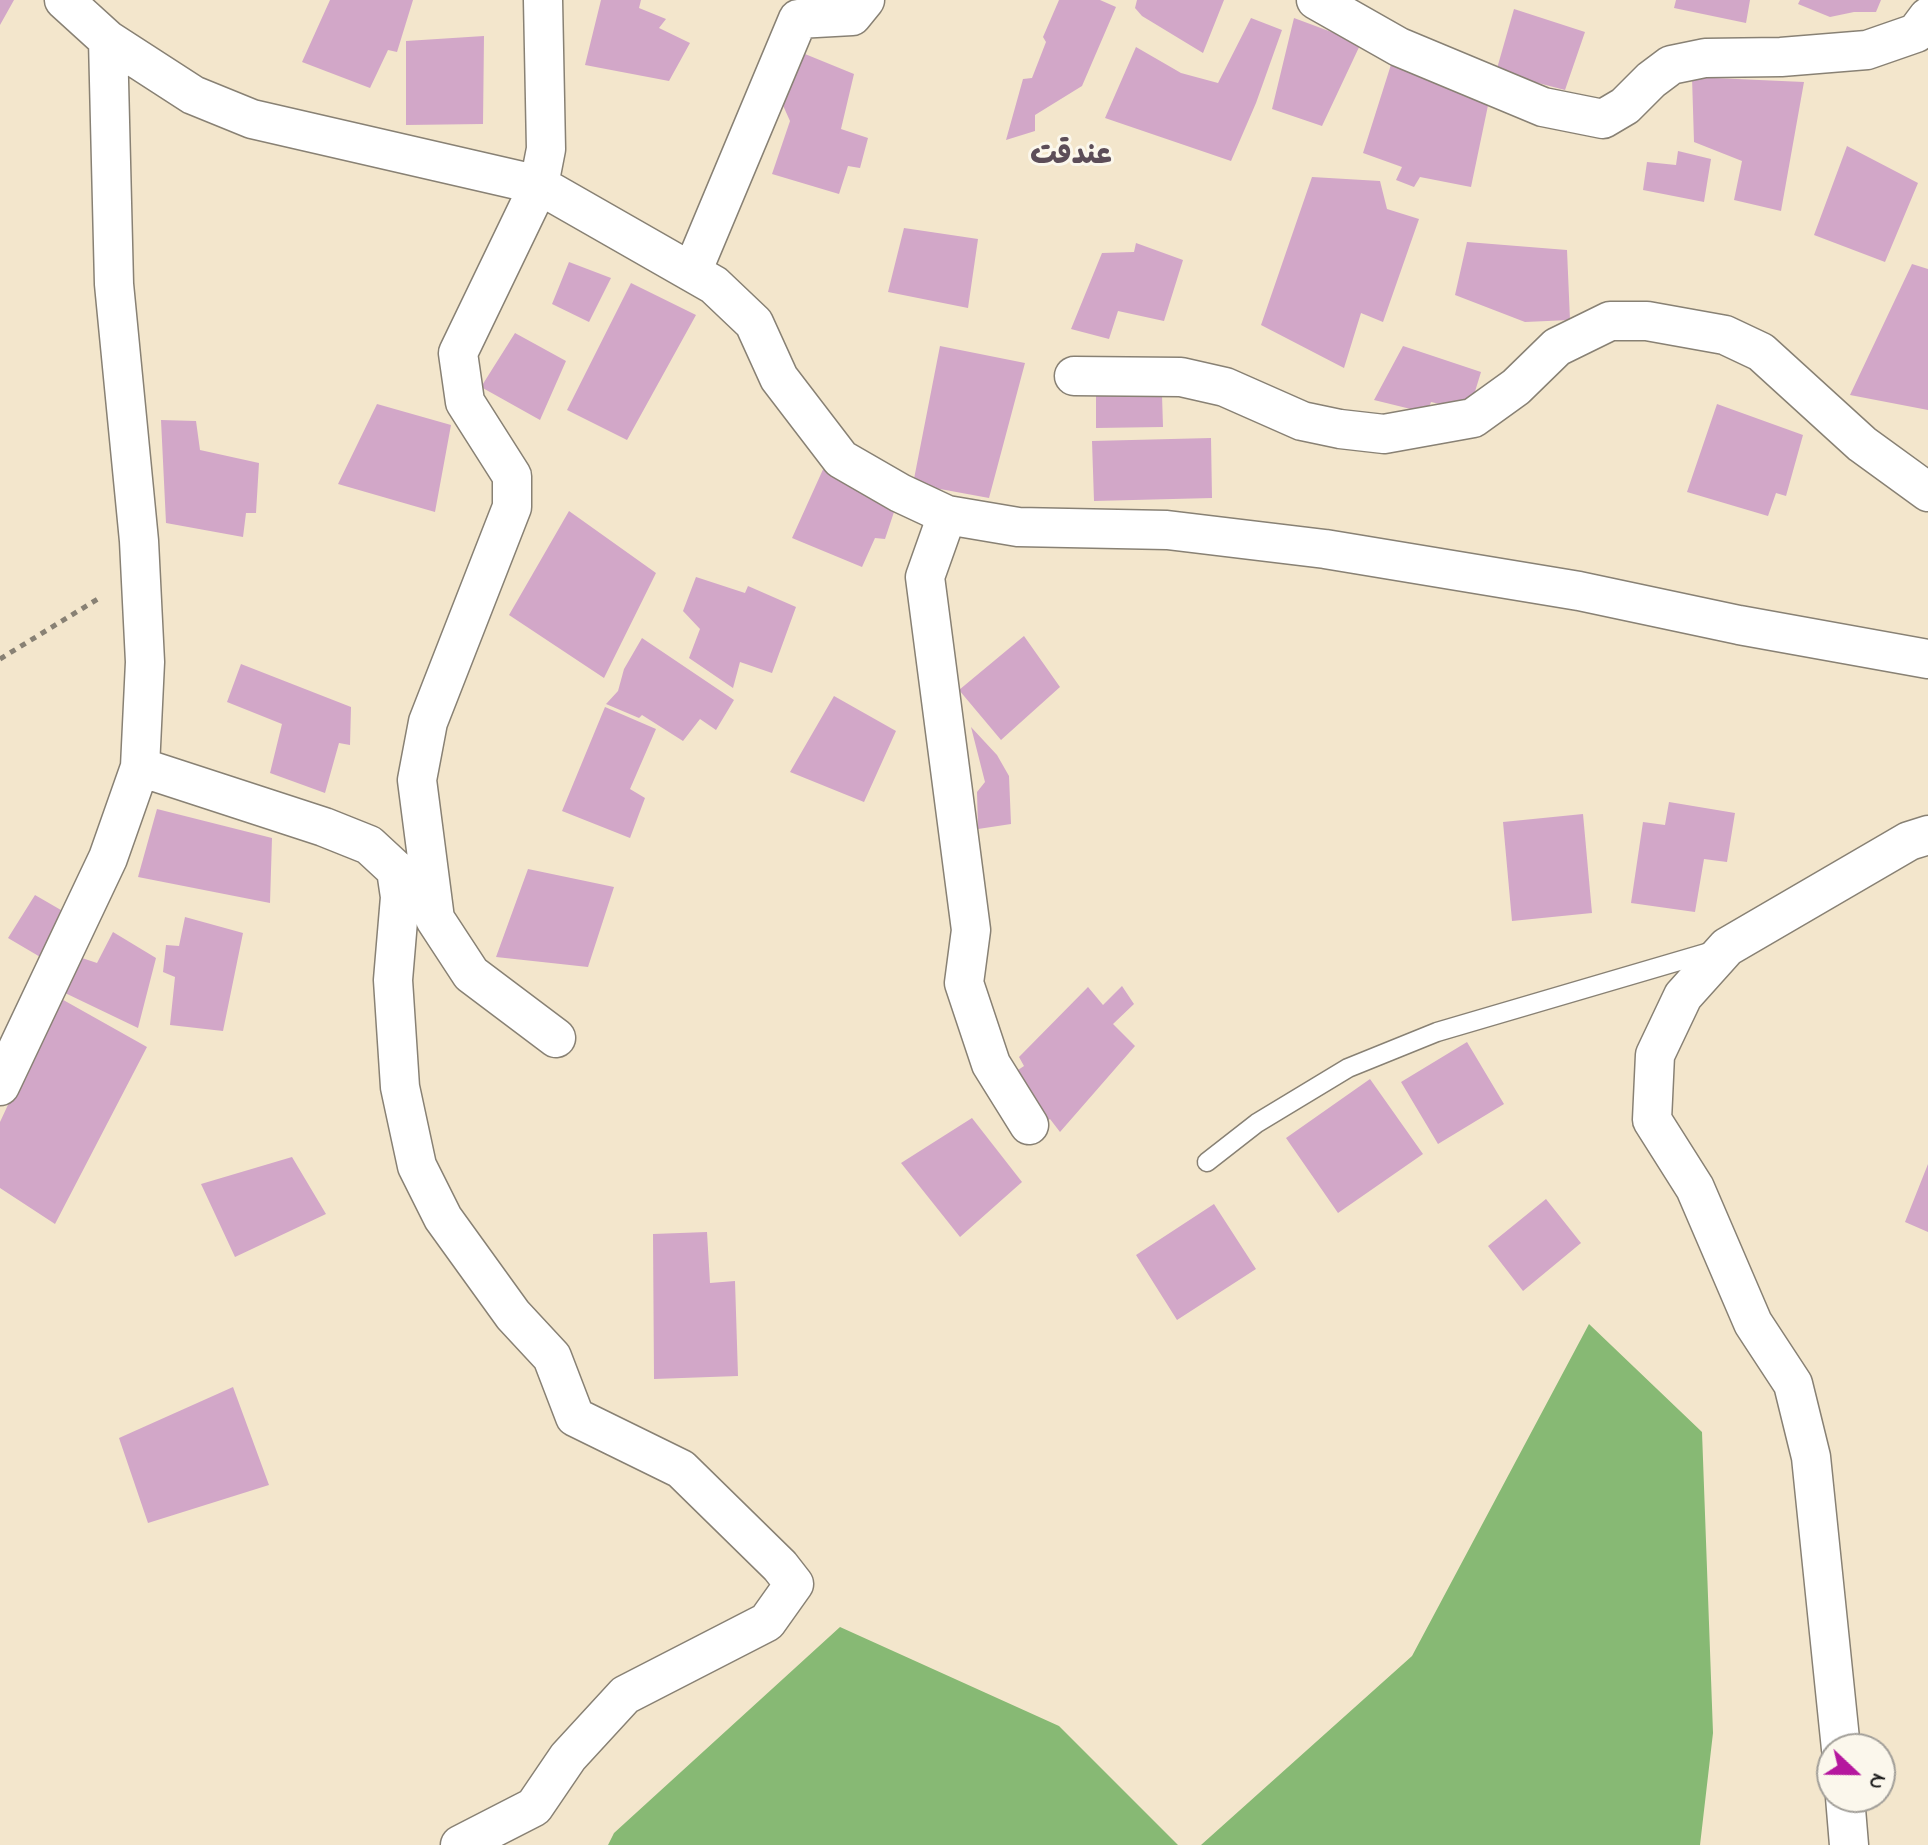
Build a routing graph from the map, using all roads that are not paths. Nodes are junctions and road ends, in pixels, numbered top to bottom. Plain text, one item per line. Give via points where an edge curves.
1 (64, 0) edge
2 (543, 0) edge
3 (865, 0) edge
4 (1316, 0) edge
5 (1928, 17) edge
6 (108, 40) junction
7 (539, 185) junction
8 (692, 272) junction
9 (1074, 376) dead end
10 (1928, 492) edge
11 (947, 515) junction
12 (1928, 659) edge
13 (140, 767) junction
14 (1928, 835) edge
15 (1727, 947) junction
16 (556, 1038) dead end
17 (0, 1086) edge
18 (1029, 1125) dead end
19 (1207, 1162) dead end
20 (1839, 1733) edge
21 (1846, 1813) edge
22 (460, 1845) edge
23 (1849, 1845) edge

1 - 6 street
2 - 7 street via 546,149
3 - 8 street via 852,16 798,19
4 - 5 street via 1399,47 1543,107 1603,119 1671,65 1705,58 1867,50 1916,33
6 - 7 street via 193,95 252,119
6 - 13 street via 114,284 145,662
7 - 8 street
7 - 16 street via 458,353 465,402 512,476 512,507 428,722 417,780 435,919 471,974
8 - 11 street via 754,323 779,378 841,459
9 - 10 street via 1181,377 1225,387 1302,421 1384,434 1473,418 1516,387 1557,347 1610,321 1647,321 1725,335 1761,352 1862,444
11 - 12 street via 1018,527 1167,530 1325,549 1579,591
11 - 18 street via 925,577 971,930 964,983 991,1064
13 - 17 street via 108,858
13 - 22 street via 369,845 396,870 400,897 393,980 400,1087 417,1166 443,1218 513,1315 552,1357 575,1417 681,1469 794,1584 767,1622 625,1695 568,1757 534,1807
14 - 15 street via 1909,841
15 - 19 lane via 1437,1032 1348,1068 1257,1123
15 - 20 street via 1683,996 1655,1055 1652,1120 1695,1188 1753,1323 1793,1384 1811,1457
21 - 23 street

